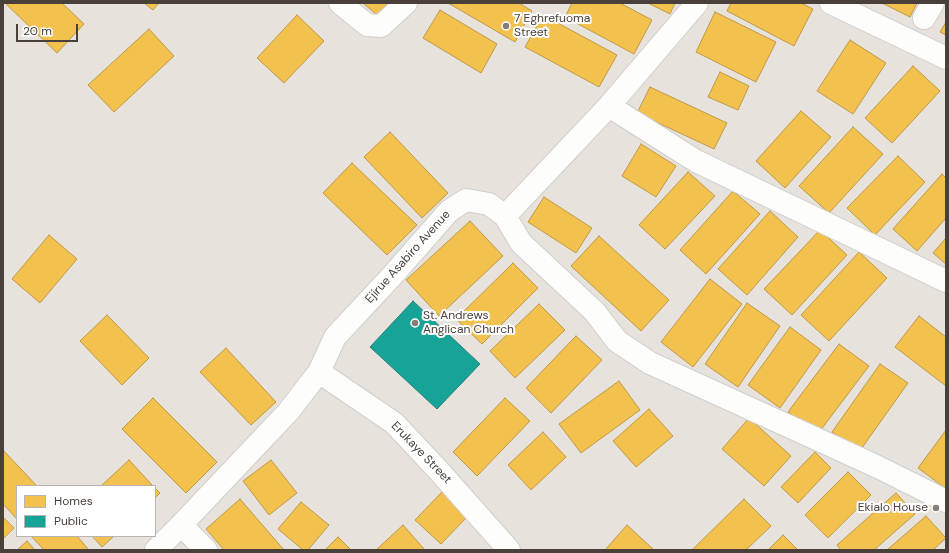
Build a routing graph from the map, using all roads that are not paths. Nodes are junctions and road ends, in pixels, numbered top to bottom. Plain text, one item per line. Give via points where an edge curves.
1 (340, 3) edge
2 (406, 3) edge
3 (697, 3) edge
4 (831, 3) edge
5 (946, 58) edge
6 (609, 106) junction
7 (505, 216) junction
8 (946, 281) edge
9 (319, 372) junction
10 (946, 501) edge
11 (181, 525) junction
12 (156, 550) edge
13 (206, 550) edge
14 (509, 550) edge

1 - 2 street via 367,26 380,26
3 - 6 street
4 - 5 street
6 - 7 street
6 - 8 street via 696,161
7 - 9 street, Ejirue Asabiro Avenue via 489,204 466,200 449,210 334,337
7 - 10 street via 521,243 595,312 617,340 650,362
9 - 11 street, Ejirue Asabiro Avenue via 288,412
9 - 14 street, Erukaye Street via 394,423
11 - 12 street, Ejirue Asabiro Avenue
11 - 13 street

